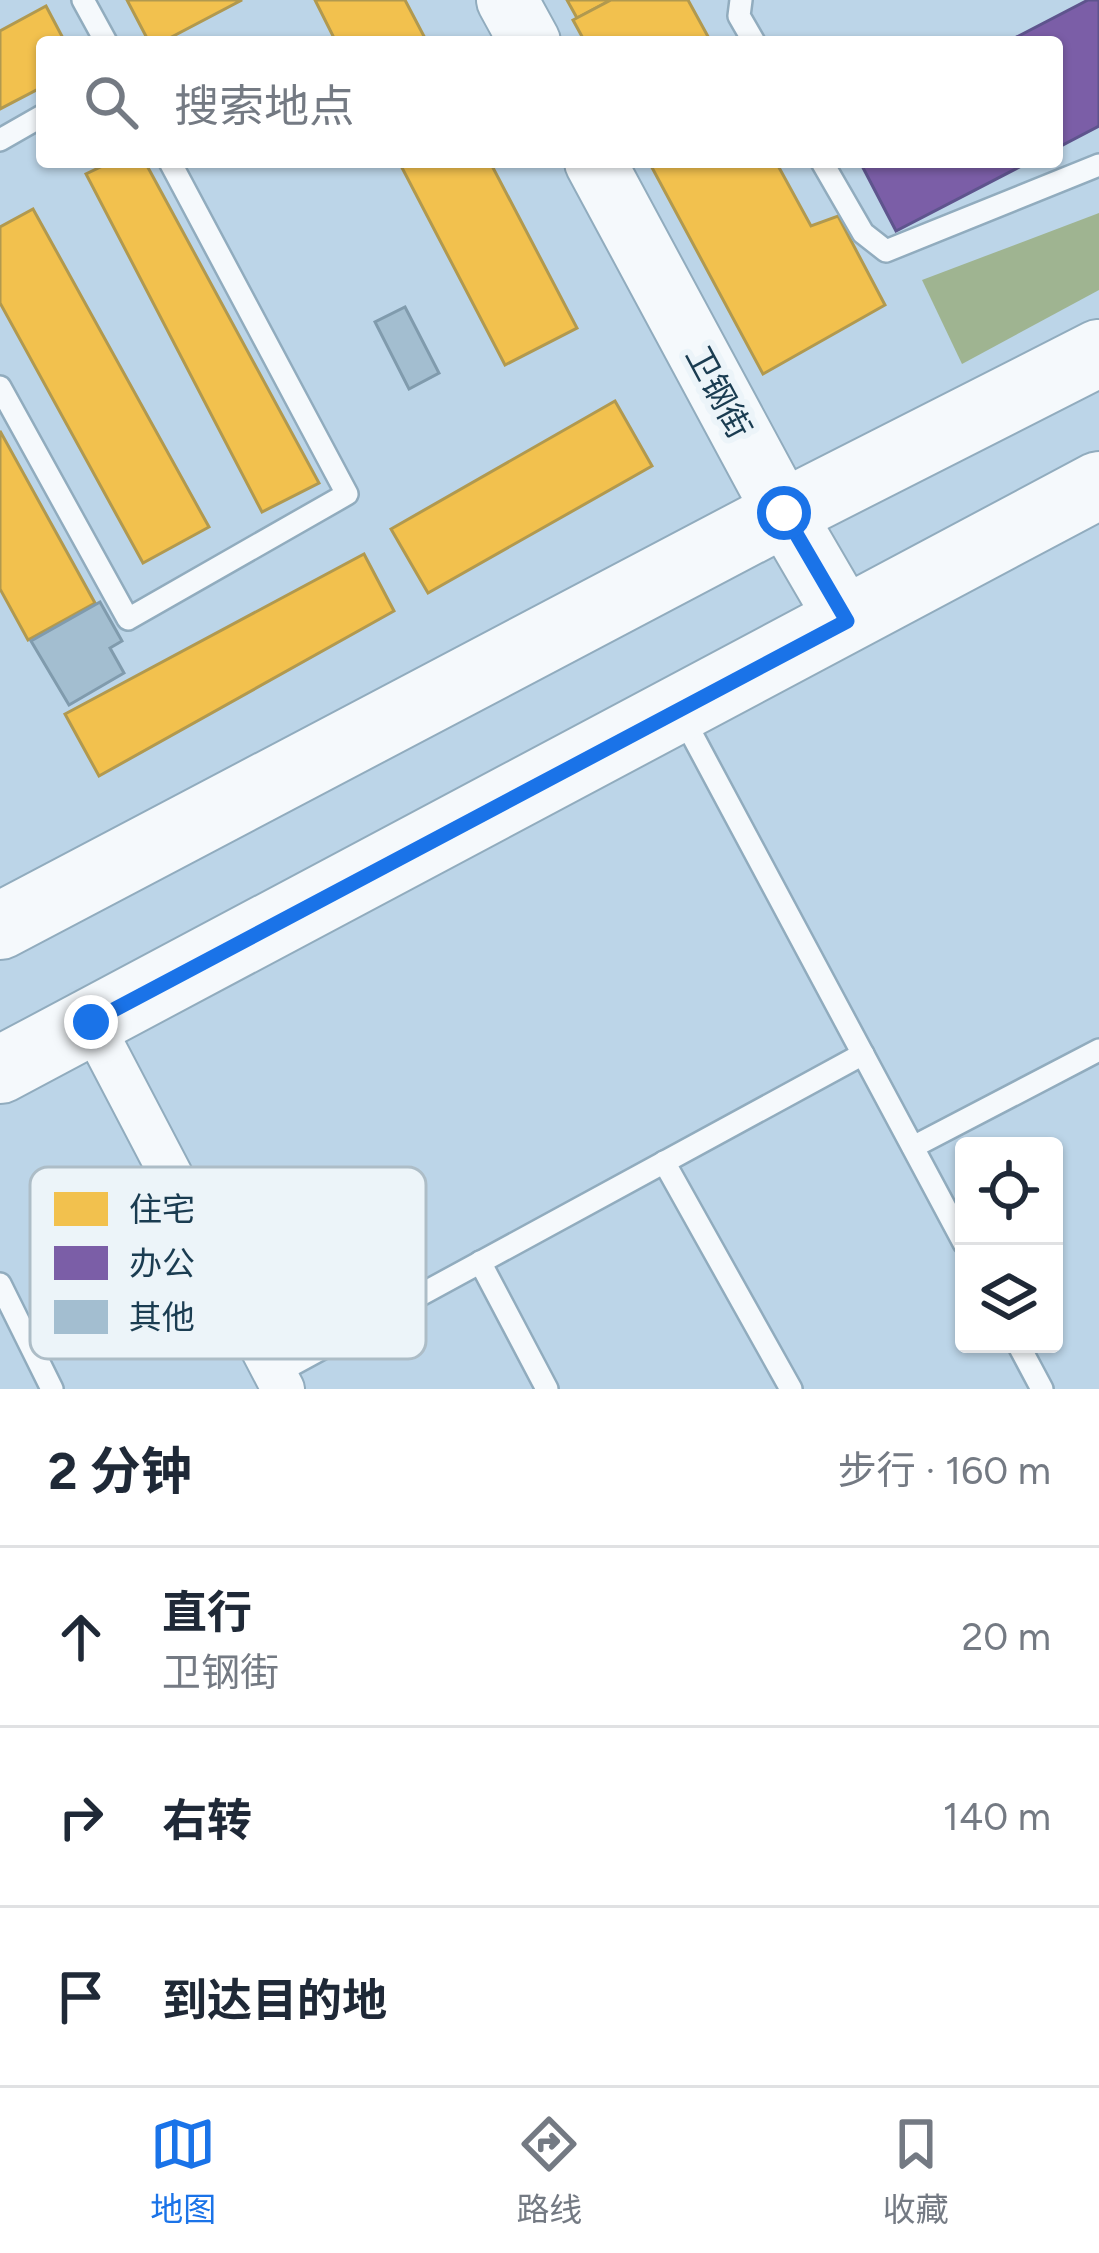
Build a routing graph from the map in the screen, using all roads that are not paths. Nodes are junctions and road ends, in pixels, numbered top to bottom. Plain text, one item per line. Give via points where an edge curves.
1 (83, 0) edge
2 (507, 0) edge
3 (741, 0) edge
4 (103, 36) edge
5 (527, 36) edge
6 (751, 36) edge
7 (36, 119) edge
8 (0, 140) edge
9 (1099, 165) edge
10 (173, 168) edge
11 (598, 168) edge
12 (825, 168) edge
13 (1099, 353) edge
14 (0, 386) edge
15 (1099, 484) edge
16 (784, 513) junction
17 (847, 621) junction
18 (679, 710) junction
19 (0, 926) edge
20 (91, 1022) junction
21 (1099, 1050) edge
22 (863, 1054) junction
23 (0, 1070) edge
24 (913, 1147) junction
25 (664, 1162) junction
26 (167, 1167) edge
27 (955, 1226) edge
28 (480, 1262) junction
29 (0, 1284) edge
30 (426, 1294) edge
31 (30, 1345) edge
32 (1023, 1353) edge
33 (37, 1359) edge
34 (316, 1359) edge
35 (279, 1381) edge
36 (52, 1389) edge
37 (547, 1389) edge
38 (791, 1389) edge
39 (1042, 1389) edge

1 - 4 lane
2 - 5 street
3 - 6 lane via 739,16
7 - 8 lane
9 - 12 lane via 886,251 863,233
10 - 14 lane via 347,494 128,619
11 - 16 street, 卫钢街
13 - 16 main road
15 - 17 main road
16 - 17 street, 卫钢街
16 - 19 main road
17 - 18 main road
18 - 20 main road
18 - 22 lane
20 - 23 main road
20 - 26 street
21 - 24 lane
22 - 24 lane
22 - 25 lane
24 - 27 lane
25 - 28 lane
25 - 38 lane
28 - 30 lane
28 - 37 lane
29 - 31 lane
32 - 39 lane
33 - 36 lane
34 - 35 lane

